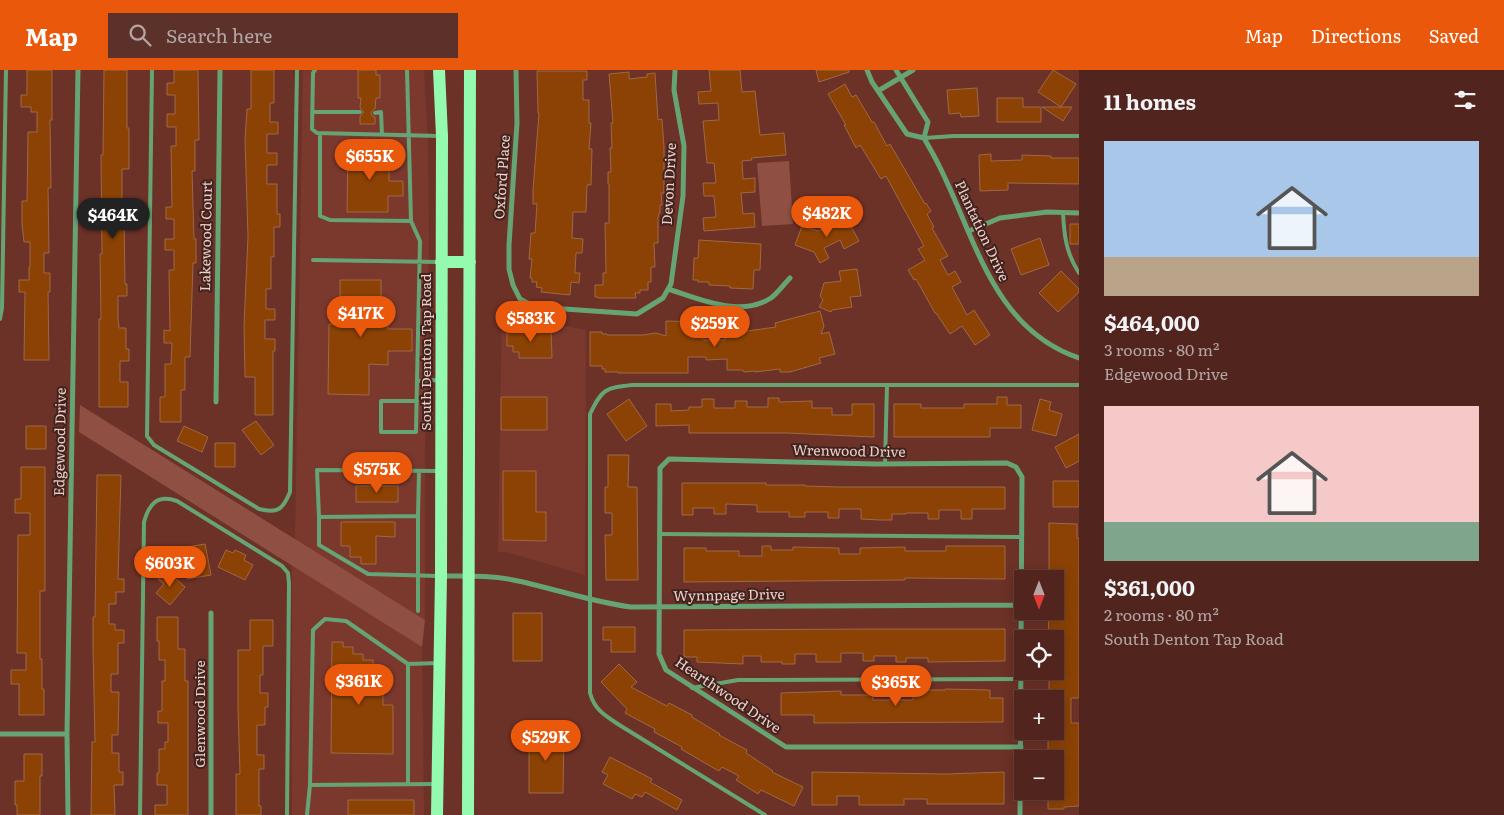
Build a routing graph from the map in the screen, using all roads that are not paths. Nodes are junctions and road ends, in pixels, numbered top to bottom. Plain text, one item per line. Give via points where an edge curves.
1 (6, 70) edge
2 (78, 70) edge
3 (152, 70) edge
4 (220, 70) edge
5 (297, 70) edge
6 (315, 70) edge
7 (407, 70) edge
8 (439, 70) edge
9 (470, 70) edge
10 (516, 70) edge
11 (675, 70) edge
12 (867, 70) edge
13 (896, 70) edge
14 (913, 70) edge
15 (900, 77) junction
16 (878, 91) junction
17 (312, 112) junction
18 (360, 112) dead end
19 (375, 112) dead end
20 (320, 134) junction
21 (382, 135) junction
22 (409, 135) junction
23 (442, 136) junction
24 (1079, 136) edge
25 (924, 138) junction
26 (1063, 212) junction
27 (1079, 213) edge
28 (411, 221) junction
29 (969, 231) junction
30 (312, 260) dead end
31 (420, 262) junction
32 (441, 262) junction
33 (470, 262) junction
34 (1079, 273) edge
35 (790, 278) dead end
36 (668, 289) junction
37 (663, 298) joint
38 (0, 320) edge
39 (1079, 358) edge
40 (441, 379) junction
41 (417, 381) junction
42 (887, 385) junction
43 (1079, 385) edge
44 (417, 401) junction
45 (216, 402) dead end
46 (669, 459) joint
47 (885, 464) junction
48 (418, 471) junction
49 (440, 471) junction
50 (418, 516) junction
51 (319, 517) junction
52 (660, 534) junction
53 (1022, 537) junction
54 (1022, 570) edge
55 (418, 575) junction
56 (441, 576) junction
57 (469, 576) junction
58 (590, 600) junction
59 (1014, 604) edge
60 (659, 607) junction
61 (418, 611) dead end
62 (211, 613) dead end
63 (439, 663) junction
64 (408, 664) junction
65 (1014, 679) edge
66 (1021, 680) edge
67 (692, 688) junction
68 (0, 734) edge
69 (67, 734) junction
70 (1021, 747) junction
71 (408, 784) junction
72 (438, 784) junction
73 (310, 785) junction
74 (68, 815) edge
75 (140, 815) edge
76 (211, 815) edge
77 (287, 815) edge
78 (307, 815) edge
79 (437, 815) edge
80 (468, 815) edge
81 (765, 815) edge
82 (1020, 815) edge

1 - 38 lane
2 - 69 street, Edgewood Drive
3 - 5 lane via 147,436 154,445 267,512 284,505 290,492
4 - 45 street, Lakewood Court
6 - 17 lane via 312,73
7 - 22 lane
8 - 23 main road, South Denton Tap Road
9 - 33 main road
10 - 37 street, Oxford Place via 517,123 509,269 520,300 535,307 637,314
11 - 36 street, Devon Drive via 674,90 684,146 683,186
12 - 16 street
13 - 15 street, Plantation Drive
14 - 15 street
15 - 16 street
15 - 25 street, Plantation Drive via 928,122
16 - 25 street via 907,134
17 - 18 lane
17 - 20 lane via 312,129
19 - 21 lane via 381,112
20 - 21 lane
20 - 28 lane via 320,216 330,220
21 - 22 lane
22 - 23 lane
22 - 28 lane
23 - 32 main road, South Denton Tap Road
24 - 25 lane
25 - 29 street, Plantation Drive via 939,163
26 - 27 street
26 - 29 street via 1000,218
26 - 34 lane via 1064,238
28 - 31 lane via 420,241
29 - 39 street, Plantation Drive via 988,276 1014,314 1051,345
30 - 31 lane
31 - 32 lane
31 - 41 lane
32 - 33 main road
32 - 40 main road, South Denton Tap Road
33 - 57 main road
35 - 36 street via 771,298 747,308 716,304
36 - 37 street, Devon Drive
40 - 41 lane
40 - 49 main road, South Denton Tap Road
41 - 44 lane
42 - 43 lane
42 - 47 lane
42 - 58 lane via 632,385 611,387 602,393 590,414
44 - 44 lane via 416,432 381,432 381,401
46 - 47 street, Wrenwood Drive
46 - 52 street, Hearthwood Drive via 660,468
47 - 53 street, Wrenwood Drive via 1007,463 1016,467 1022,477
48 - 49 lane
48 - 50 lane
48 - 51 lane via 317,470
49 - 56 main road, South Denton Tap Road
50 - 51 lane
50 - 55 lane
51 - 55 lane via 319,545 368,574
52 - 53 lane
52 - 60 street, Hearthwood Drive
53 - 54 street
55 - 56 lane
55 - 61 lane
56 - 57 street, Wynnpage Drive
56 - 63 main road, South Denton Tap Road
57 - 58 street, Wynnpage Drive via 516,580
57 - 80 main road
58 - 60 street, Wynnpage Drive
58 - 81 lane via 590,693 593,704 620,726
59 - 60 street, Wynnpage Drive
60 - 67 street, Hearthwood Drive via 659,654 666,670
62 - 76 street, Glenwood Drive
63 - 64 lane
63 - 72 main road, South Denton Tap Road
64 - 71 lane
64 - 73 lane via 346,621 325,619 313,630
65 - 67 lane via 738,680
66 - 70 street
67 - 70 street, Hearthwood Drive via 786,747
68 - 69 street
69 - 74 street, Edgewood Drive
70 - 82 street
71 - 72 lane
71 - 73 lane
72 - 79 main road, South Denton Tap Road
73 - 78 lane
75 - 77 lane via 144,522 152,505 170,498 282,566 288,573

